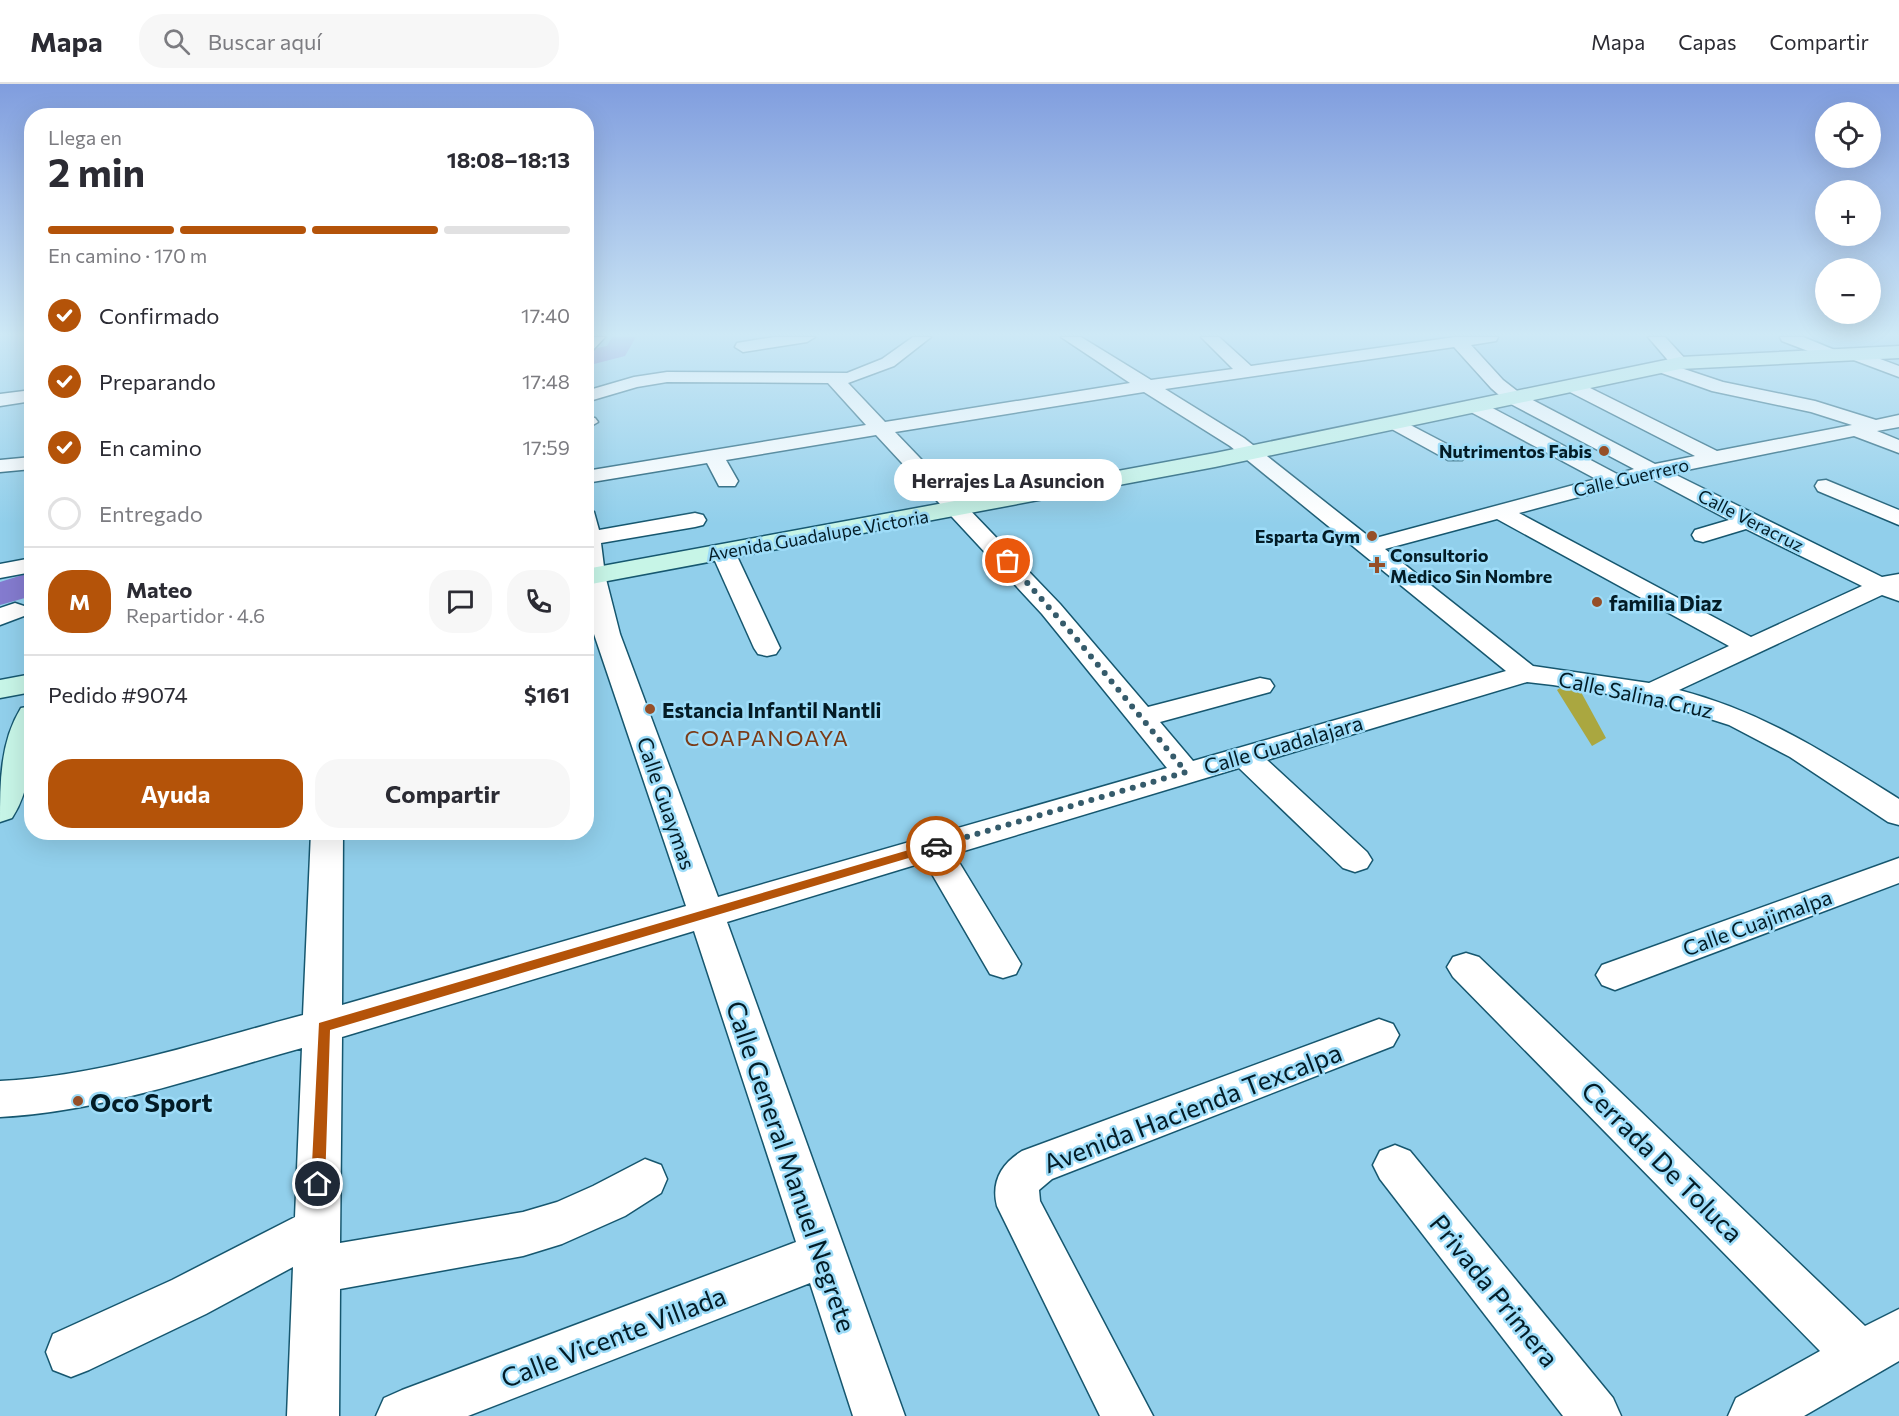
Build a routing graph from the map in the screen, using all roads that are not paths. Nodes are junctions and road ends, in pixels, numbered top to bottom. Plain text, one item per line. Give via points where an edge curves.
1 (853, 399) edge
2 (1066, 399) edge
3 (1171, 399) edge
4 (1508, 399) edge
5 (1516, 399) edge
6 (1598, 399) edge
7 (1777, 399) edge
8 (1474, 406) junction
9 (1899, 421) edge
10 (1395, 423) junction
11 (879, 428) junction
12 (1865, 428) junction
13 (1899, 447) edge
14 (1252, 453) junction
15 (714, 456) junction
16 (1455, 456) dead end
17 (1715, 458) junction
18 (24, 464) edge
19 (0, 466) edge
20 (1654, 470) junction
21 (594, 476) edge
22 (1613, 480) junction
23 (727, 481) dead end
24 (1826, 486) dead end
25 (959, 509) junction
26 (1497, 510) junction
27 (1899, 518) edge
28 (695, 520) dead end
29 (1748, 520) junction
30 (594, 528) edge
31 (1703, 535) dead end
32 (1367, 547) junction
33 (723, 552) junction
34 (24, 566) edge
35 (0, 571) edge
36 (594, 575) edge
37 (1893, 586) edge
38 (594, 589) edge
39 (1750, 647) junction
40 (767, 648) dead end
41 (1526, 674) junction
42 (24, 684) edge
43 (1260, 686) dead end
44 (0, 689) edge
45 (1650, 693) junction
46 (1141, 718) junction
47 (24, 740) edge
48 (1244, 755) junction
49 (1186, 772) junction
50 (0, 810) edge
51 (1899, 814) edge
52 (327, 840) edge
53 (933, 847) junction
54 (1355, 860) dead end
55 (1899, 870) edge
56 (705, 915) junction
57 (1003, 964) dead end
58 (1466, 967) dead end
59 (1615, 975) dead end
60 (324, 1026) junction
61 (1379, 1035) dead end
62 (0, 1099) edge
63 (1395, 1165) dead end
64 (645, 1179) dead end
65 (316, 1250) junction
66 (823, 1255) junction
67 (1880, 1345) edge
68 (71, 1352) dead end
69 (313, 1416) edge
70 (402, 1416) edge
71 (879, 1416) edge
72 (1127, 1416) edge
73 (1595, 1416) edge
74 (1754, 1416) edge

1 - 11 street
2 - 11 street
3 - 14 street
4 - 8 main road, Avenida Guadalupe Victoria
5 - 20 street, Calle Veracruz
6 - 17 street
7 - 12 street via 1815,407
8 - 10 main road, Avenida Guadalupe Victoria
8 - 22 street
9 - 12 street, Calle Guerrero
10 - 14 main road, Avenida Guadalupe Victoria
10 - 16 street
11 - 15 street
11 - 25 street
12 - 13 street
12 - 17 street, Calle Guerrero
14 - 25 main road, Avenida Guadalupe Victoria
14 - 32 street
15 - 21 street
15 - 23 street
17 - 20 street, Calle Guerrero
18 - 19 street
20 - 22 street, Calle Guerrero
20 - 29 street, Calle Veracruz
22 - 26 street, Calle Guerrero
24 - 27 street
25 - 33 main road, Avenida Guadalupe Victoria
25 - 46 street via 1051,609
26 - 32 street, Calle Guerrero
26 - 39 street
28 - 30 street
29 - 31 street
29 - 37 street, Calle Veracruz
32 - 41 street
33 - 36 main road, Avenida Guadalupe Victoria
33 - 40 street
34 - 35 street
37 - 39 street
38 - 56 street, Calle Guaymas
39 - 45 street
41 - 45 street, Calle Salina Cruz
41 - 48 street, Calle Guadalajara
42 - 44 main road
43 - 46 street
45 - 51 street, Calle Salina Cruz via 1711,709 1764,731
46 - 49 street
47 - 50 main road
48 - 49 street, Calle Guadalajara
48 - 54 street
49 - 53 street, Calle Guadalajara
52 - 60 street
53 - 56 street, Calle Guadalajara
53 - 57 street
55 - 59 street, Calle Cuajimalpa
56 - 60 street, Calle Guadalajara
56 - 66 street, Calle General Manuel Negrete
58 - 67 street, Cerrada De Toluca
60 - 62 street, Calle Guadalajara via 89,1089
60 - 65 street
61 - 72 street, Avenida Hacienda Texcalpa via 1037,1165 1021,1176 1015,1191 1019,1206
63 - 73 street, Privada Primera
64 - 65 street via 609,1201 523,1234 428,1249
65 - 68 street via 189,1297
65 - 69 street
66 - 70 street, Calle Vicente Villada
66 - 71 street, Calle General Manuel Negrete
67 - 74 street

